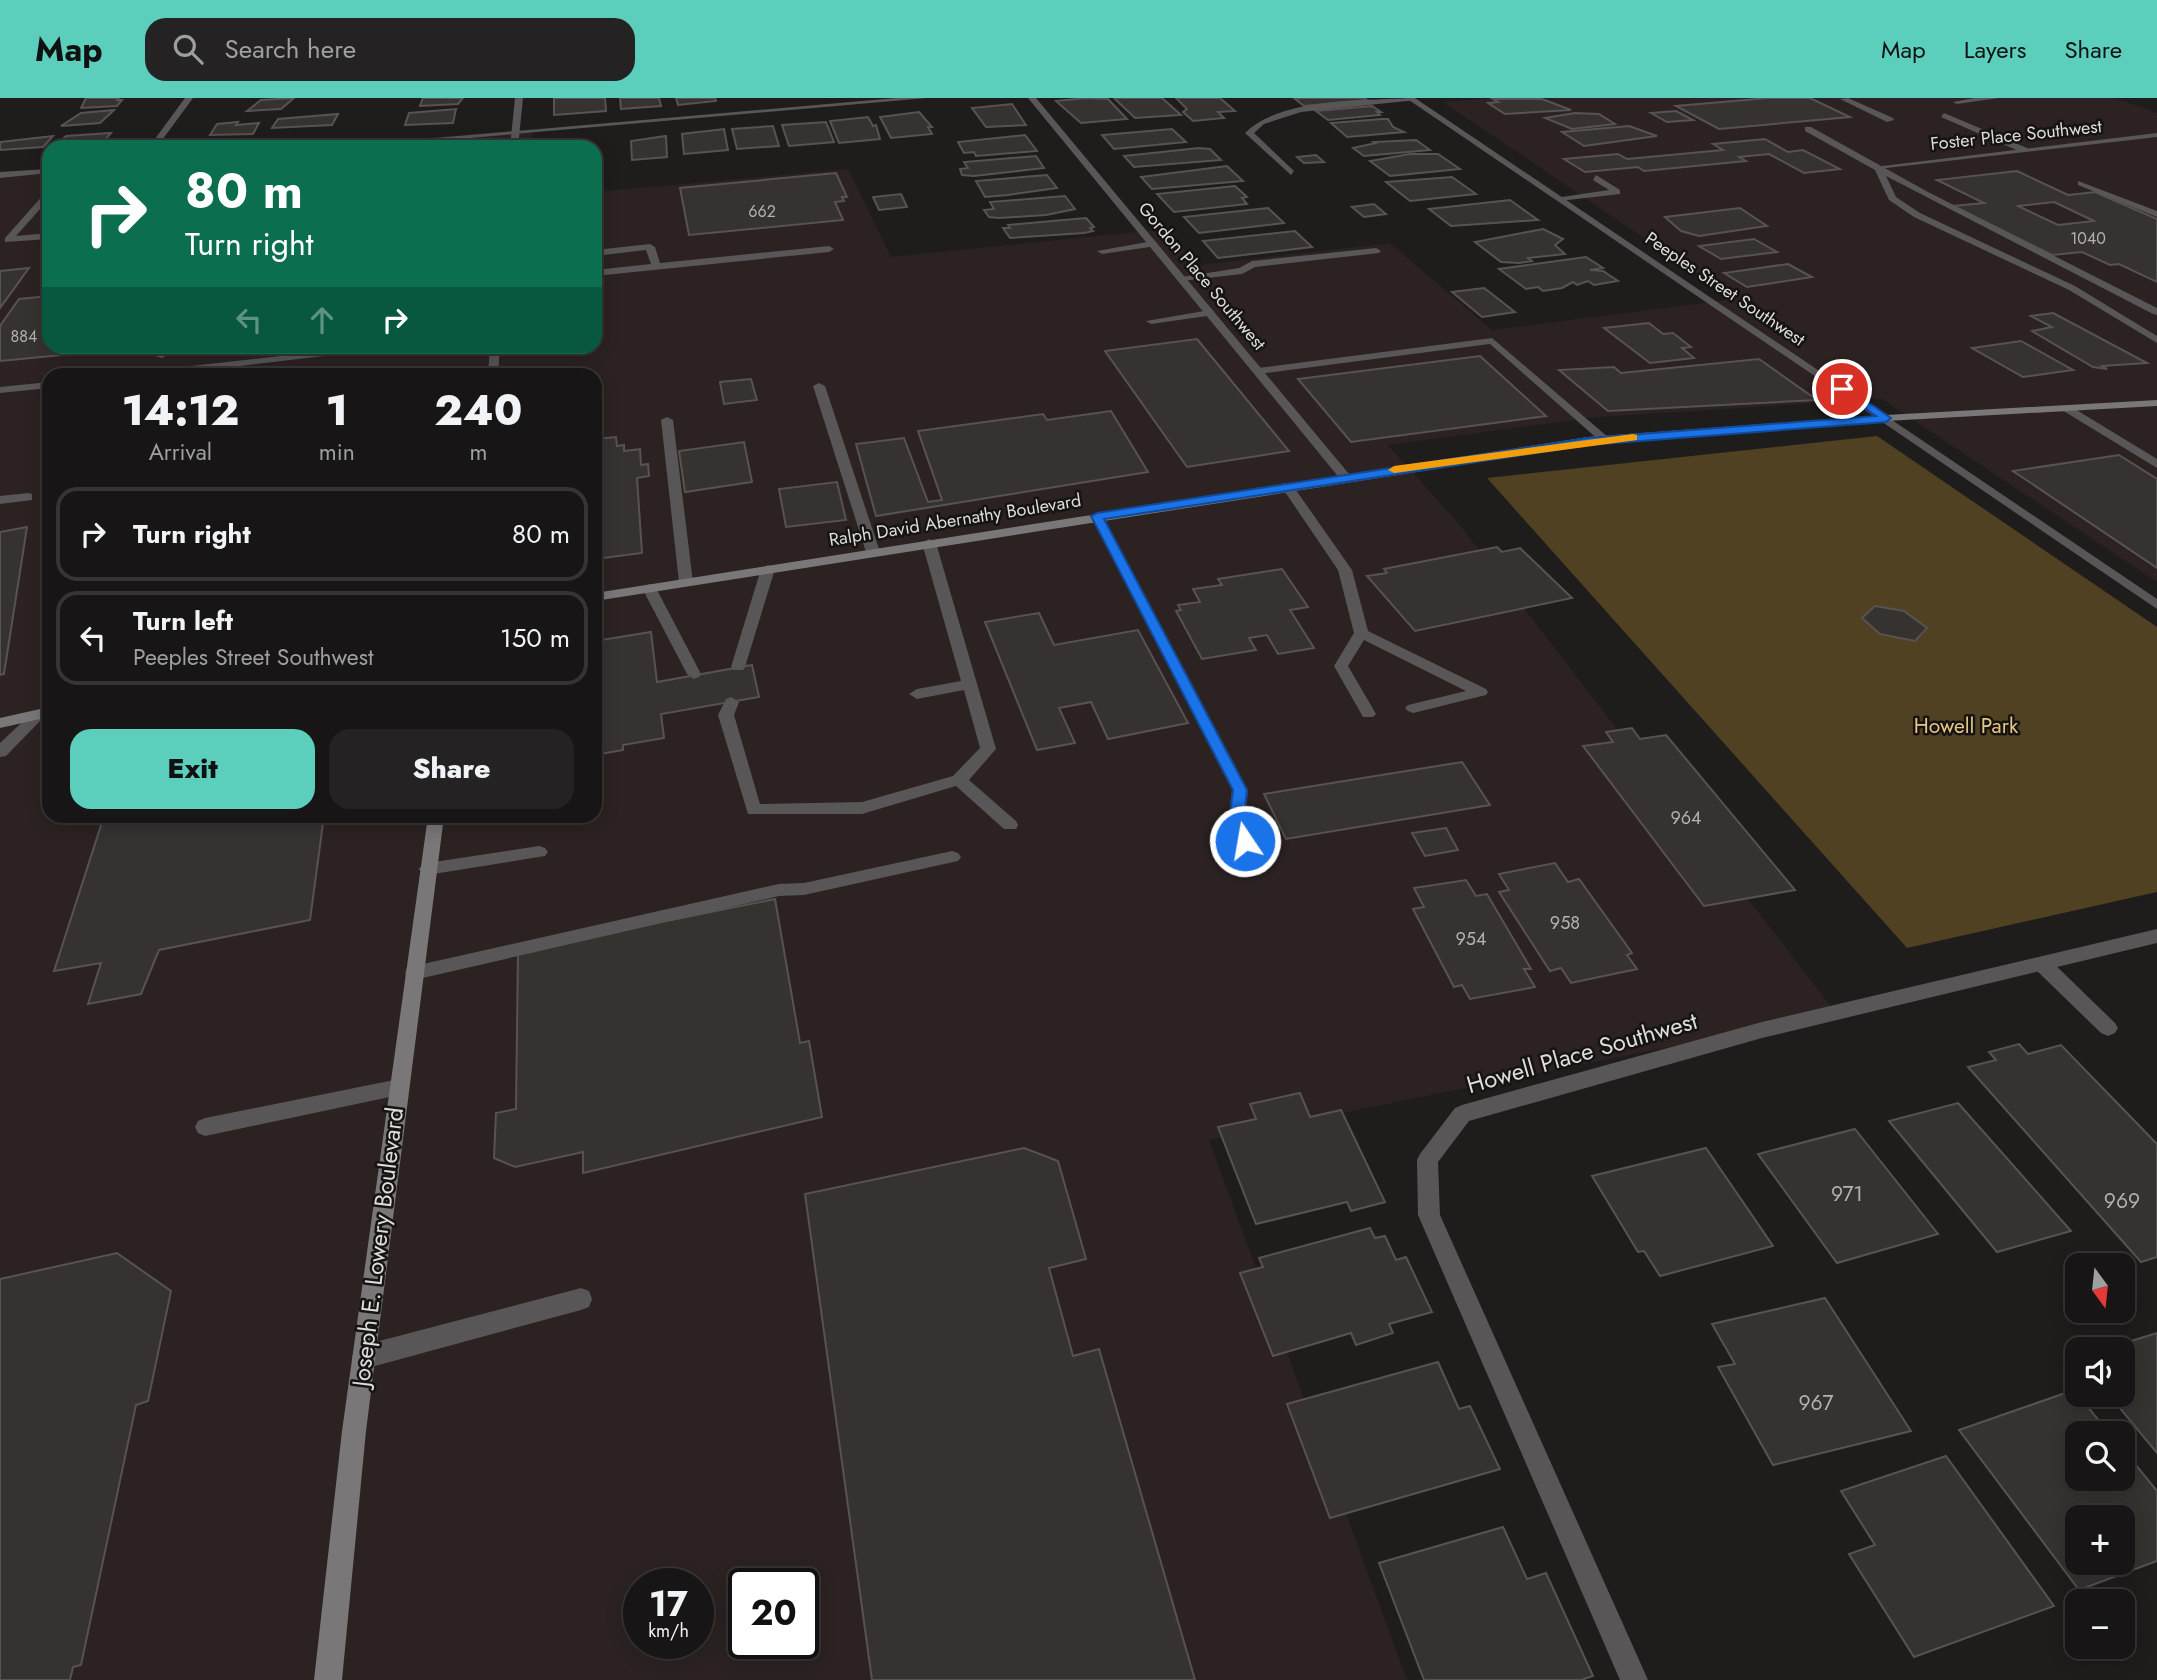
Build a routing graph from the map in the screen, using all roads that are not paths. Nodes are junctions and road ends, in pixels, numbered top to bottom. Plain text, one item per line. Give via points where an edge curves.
1 (189, 98) edge
2 (519, 98) edge
3 (923, 98) edge
4 (1032, 98) edge
5 (1995, 98) edge
6 (1412, 99) edge
7 (1844, 99) edge
8 (1957, 102) dead end
9 (1944, 115) dead end
10 (1890, 120) dead end
11 (1808, 129) dead end
12 (516, 132) junction
13 (2157, 135) edge
14 (158, 140) edge
15 (430, 140) edge
16 (515, 140) edge
17 (2024, 150) junction
18 (2008, 151) junction
19 (2028, 160) dead end
20 (1878, 167) junction
21 (42, 172) edge
22 (1291, 173) dead end
23 (0, 175) edge
24 (1596, 178) dead end
25 (2081, 183) dead end
26 (1559, 198) junction
27 (42, 199) edge
28 (2157, 214) edge
29 (42, 237) edge
30 (4, 240) edge
31 (1153, 244) junction
32 (829, 249) dead end
33 (1102, 251) dead end
34 (1376, 251) dead end
35 (602, 252) edge
36 (657, 267) junction
37 (602, 272) edge
38 (1181, 278) junction
39 (2157, 312) edge
40 (1210, 313) junction
41 (1151, 321) dead end
42 (2157, 340) edge
43 (157, 354) edge
44 (331, 354) edge
45 (162, 355) joint
46 (154, 368) edge
47 (205, 368) edge
48 (1258, 371) junction
49 (42, 386) edge
50 (819, 386) dead end
51 (0, 390) edge
52 (2157, 402) edge
53 (2066, 408) junction
54 (1886, 418) junction
55 (667, 420) dead end
56 (1605, 440) junction
57 (2157, 464) edge
58 (1345, 477) junction
59 (1287, 486) junction
60 (28, 496) dead end
61 (0, 500) edge
62 (1097, 516) junction
63 (929, 543) junction
64 (873, 552) junction
65 (768, 569) junction
66 (685, 582) junction
67 (649, 588) junction
68 (602, 596) edge
69 (2157, 605) edge
70 (1361, 633) junction
71 (738, 667) dead end
72 (694, 674) dead end
73 (970, 684) junction
74 (917, 694) dead end
75 (724, 708) dead end
76 (1413, 708) dead end
77 (42, 713) edge
78 (1368, 713) dead end
79 (42, 715) edge
80 (0, 723) edge
81 (0, 752) edge
82 (959, 780) junction
83 (435, 823) edge
84 (1010, 825) dead end
85 (1245, 841) dead end
86 (539, 852) dead end
87 (952, 857) dead end
88 (427, 869) junction
89 (2157, 936) edge
90 (2042, 964) junction
91 (414, 973) junction
92 (2108, 1028) dead end
93 (399, 1087) junction
94 (205, 1127) dead end
95 (581, 1299) dead end
96 (364, 1357) junction
97 (328, 1680) edge
98 (1634, 1680) edge

1 - 14 street
2 - 12 street
3 - 12 street
4 - 31 street, Gordon Place Southwest
5 - 8 street
6 - 22 street via 1281,113 1255,125 1249,133
6 - 26 street, Peeples Street Southwest
7 - 10 street
9 - 17 street
11 - 20 street
12 - 15 street
12 - 16 street
13 - 17 street, Foster Place Southwest
17 - 18 street, Foster Place Southwest
18 - 19 street
18 - 20 street, Foster Place Southwest
20 - 39 street
20 - 42 street via 1892,198 1917,215 2072,288
21 - 23 street
24 - 26 street via 1617,192
25 - 28 street
26 - 54 street, Peeples Street Southwest
27 - 30 street
29 - 30 street
31 - 33 street
31 - 38 street, Gordon Place Southwest
32 - 36 street
34 - 38 street via 1252,264 1242,271
35 - 36 street via 650,247
36 - 37 street
38 - 40 street, Gordon Place Southwest
40 - 41 street
40 - 48 street, Gordon Place Southwest
43 - 45 street
44 - 47 street
45 - 46 street
48 - 56 street via 1492,341
48 - 58 street, Gordon Place Southwest
49 - 51 street
50 - 64 street
52 - 53 main road, Ralph David Abernathy Boulevard
53 - 54 main road, Ralph David Abernathy Boulevard
53 - 57 street
54 - 56 main road, Ralph David Abernathy Boulevard
54 - 69 street, Peeples Street Southwest
55 - 66 street
56 - 58 main road, Ralph David Abernathy Boulevard
58 - 59 main road, Ralph David Abernathy Boulevard
59 - 62 main road, Ralph David Abernathy Boulevard
59 - 70 street via 1345,570
60 - 61 street
62 - 63 main road, Ralph David Abernathy Boulevard
62 - 85 street via 1240,790 1237,818
63 - 64 main road, Ralph David Abernathy Boulevard
63 - 73 street
64 - 65 main road, Ralph David Abernathy Boulevard
65 - 66 main road, Ralph David Abernathy Boulevard
65 - 71 street
66 - 67 main road, Ralph David Abernathy Boulevard
67 - 68 main road, Ralph David Abernathy Boulevard
67 - 72 street
70 - 76 street via 1481,692
70 - 78 street via 1341,666
73 - 74 street
73 - 82 street via 988,750
75 - 82 street via 754,810 862,808
77 - 80 main road
79 - 81 street
82 - 84 street
83 - 88 main road, Joseph E. Lowery Boulevard
86 - 88 street
87 - 91 street via 804,889 779,890
88 - 91 main road, Joseph E. Lowery Boulevard
89 - 90 street, Howell Place Southwest
90 - 92 street
90 - 98 street, Howell Place Southwest via 1762,1030 1462,1114 1427,1160 1429,1215
91 - 93 main road, Joseph E. Lowery Boulevard
93 - 94 street
93 - 96 main road, Joseph E. Lowery Boulevard
95 - 96 street
96 - 97 main road, Joseph E. Lowery Boulevard

